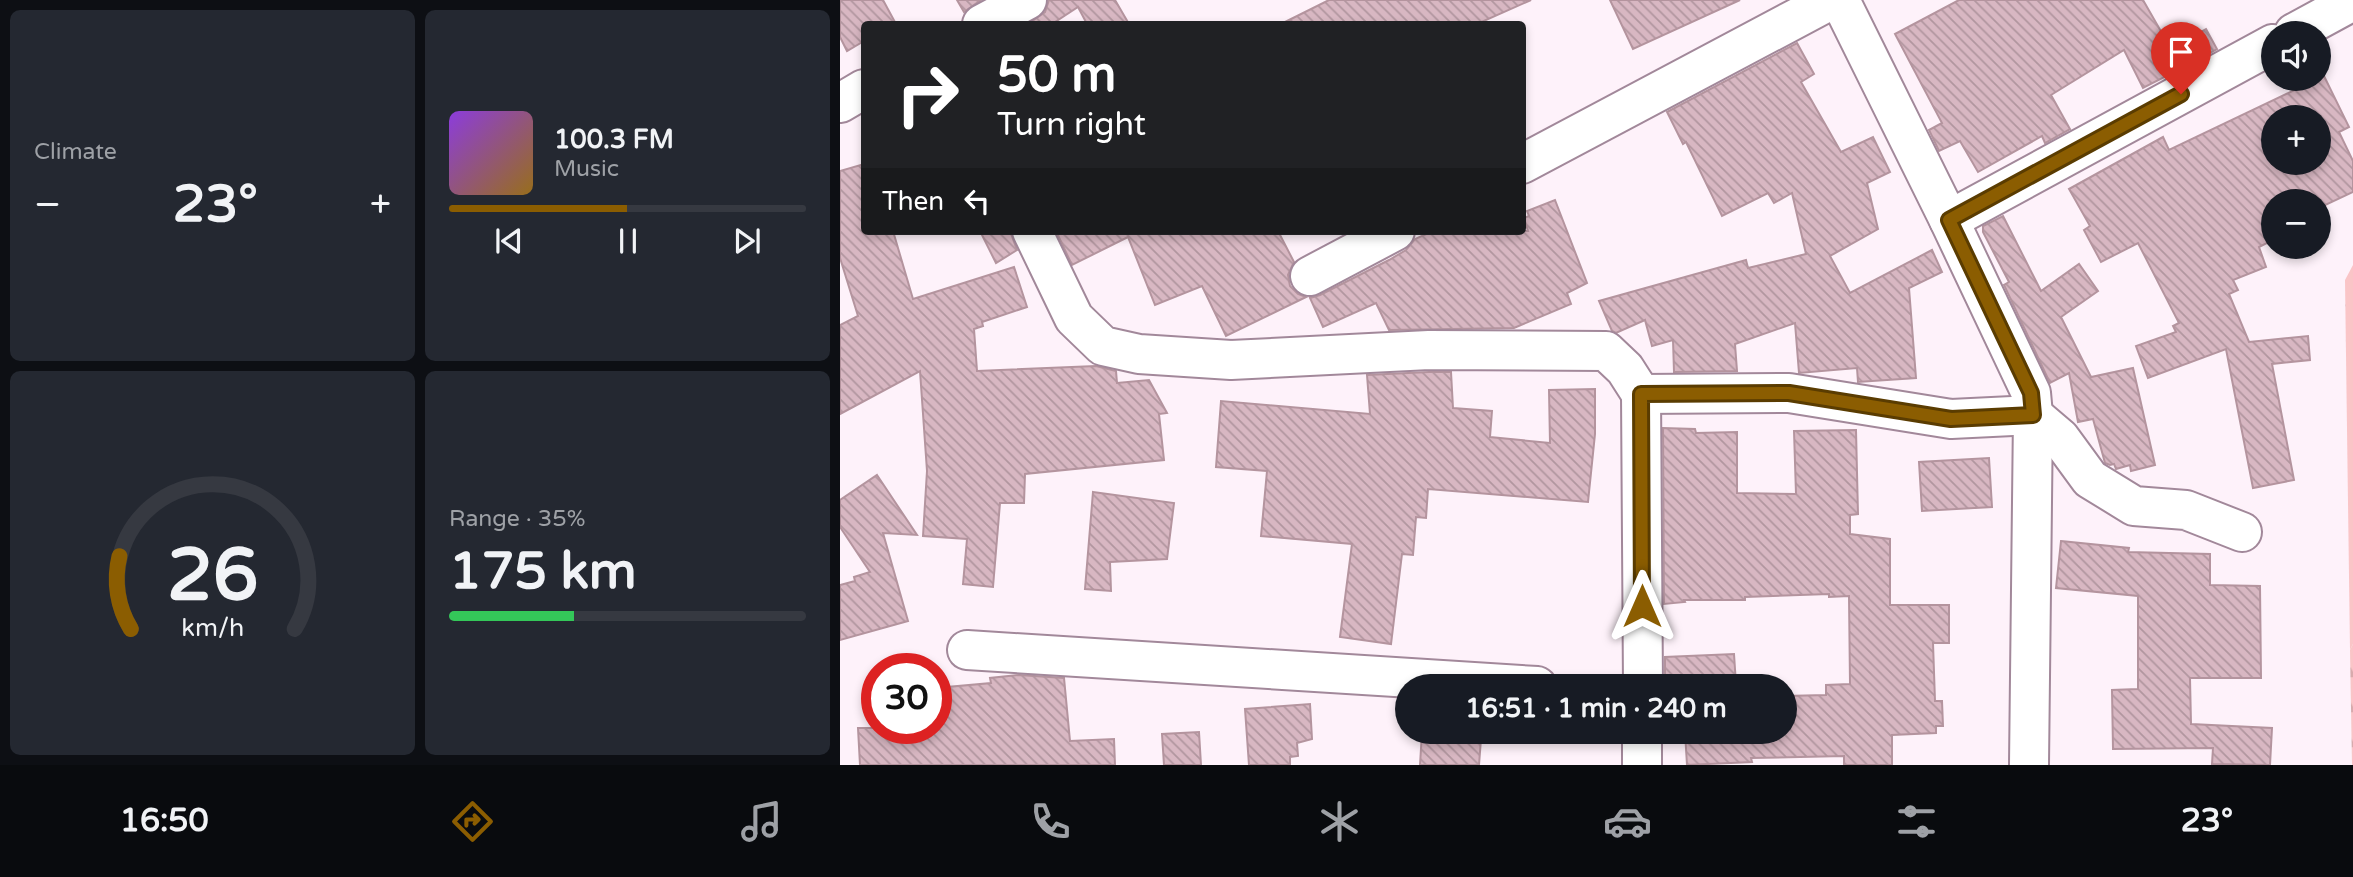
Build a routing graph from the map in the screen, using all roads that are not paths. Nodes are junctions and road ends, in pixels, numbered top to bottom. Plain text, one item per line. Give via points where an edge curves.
1 (1027, 0) edge
2 (1831, 0) edge
3 (1840, 0) edge
4 (2353, 1) edge
5 (988, 21) edge
6 (2316, 21) edge
7 (2261, 51) edge
8 (861, 91) edge
9 (840, 103) edge
10 (1526, 161) edge
11 (1949, 220) junction
12 (1034, 235) edge
13 (1388, 235) edge
14 (1311, 276) dead end
15 (1641, 394) junction
16 (2033, 415) junction
17 (2242, 532) dead end
18 (968, 650) dead end
19 (1643, 674) edge
20 (1395, 677) edge
21 (1642, 744) edge
22 (1642, 765) edge
23 (2029, 765) edge

1 - 5 street
2 - 10 street
3 - 11 street
4 - 6 street
7 - 11 street
8 - 9 street
11 - 16 street via 2031,393
12 - 15 street via 1074,318 1102,346 1139,354 1231,360 1429,349 1606,351
13 - 14 street
15 - 16 street via 1789,393 1951,419
15 - 19 street
16 - 17 street via 2060,439 2090,479 2134,506 2186,510
16 - 23 street
18 - 20 street
21 - 22 street

